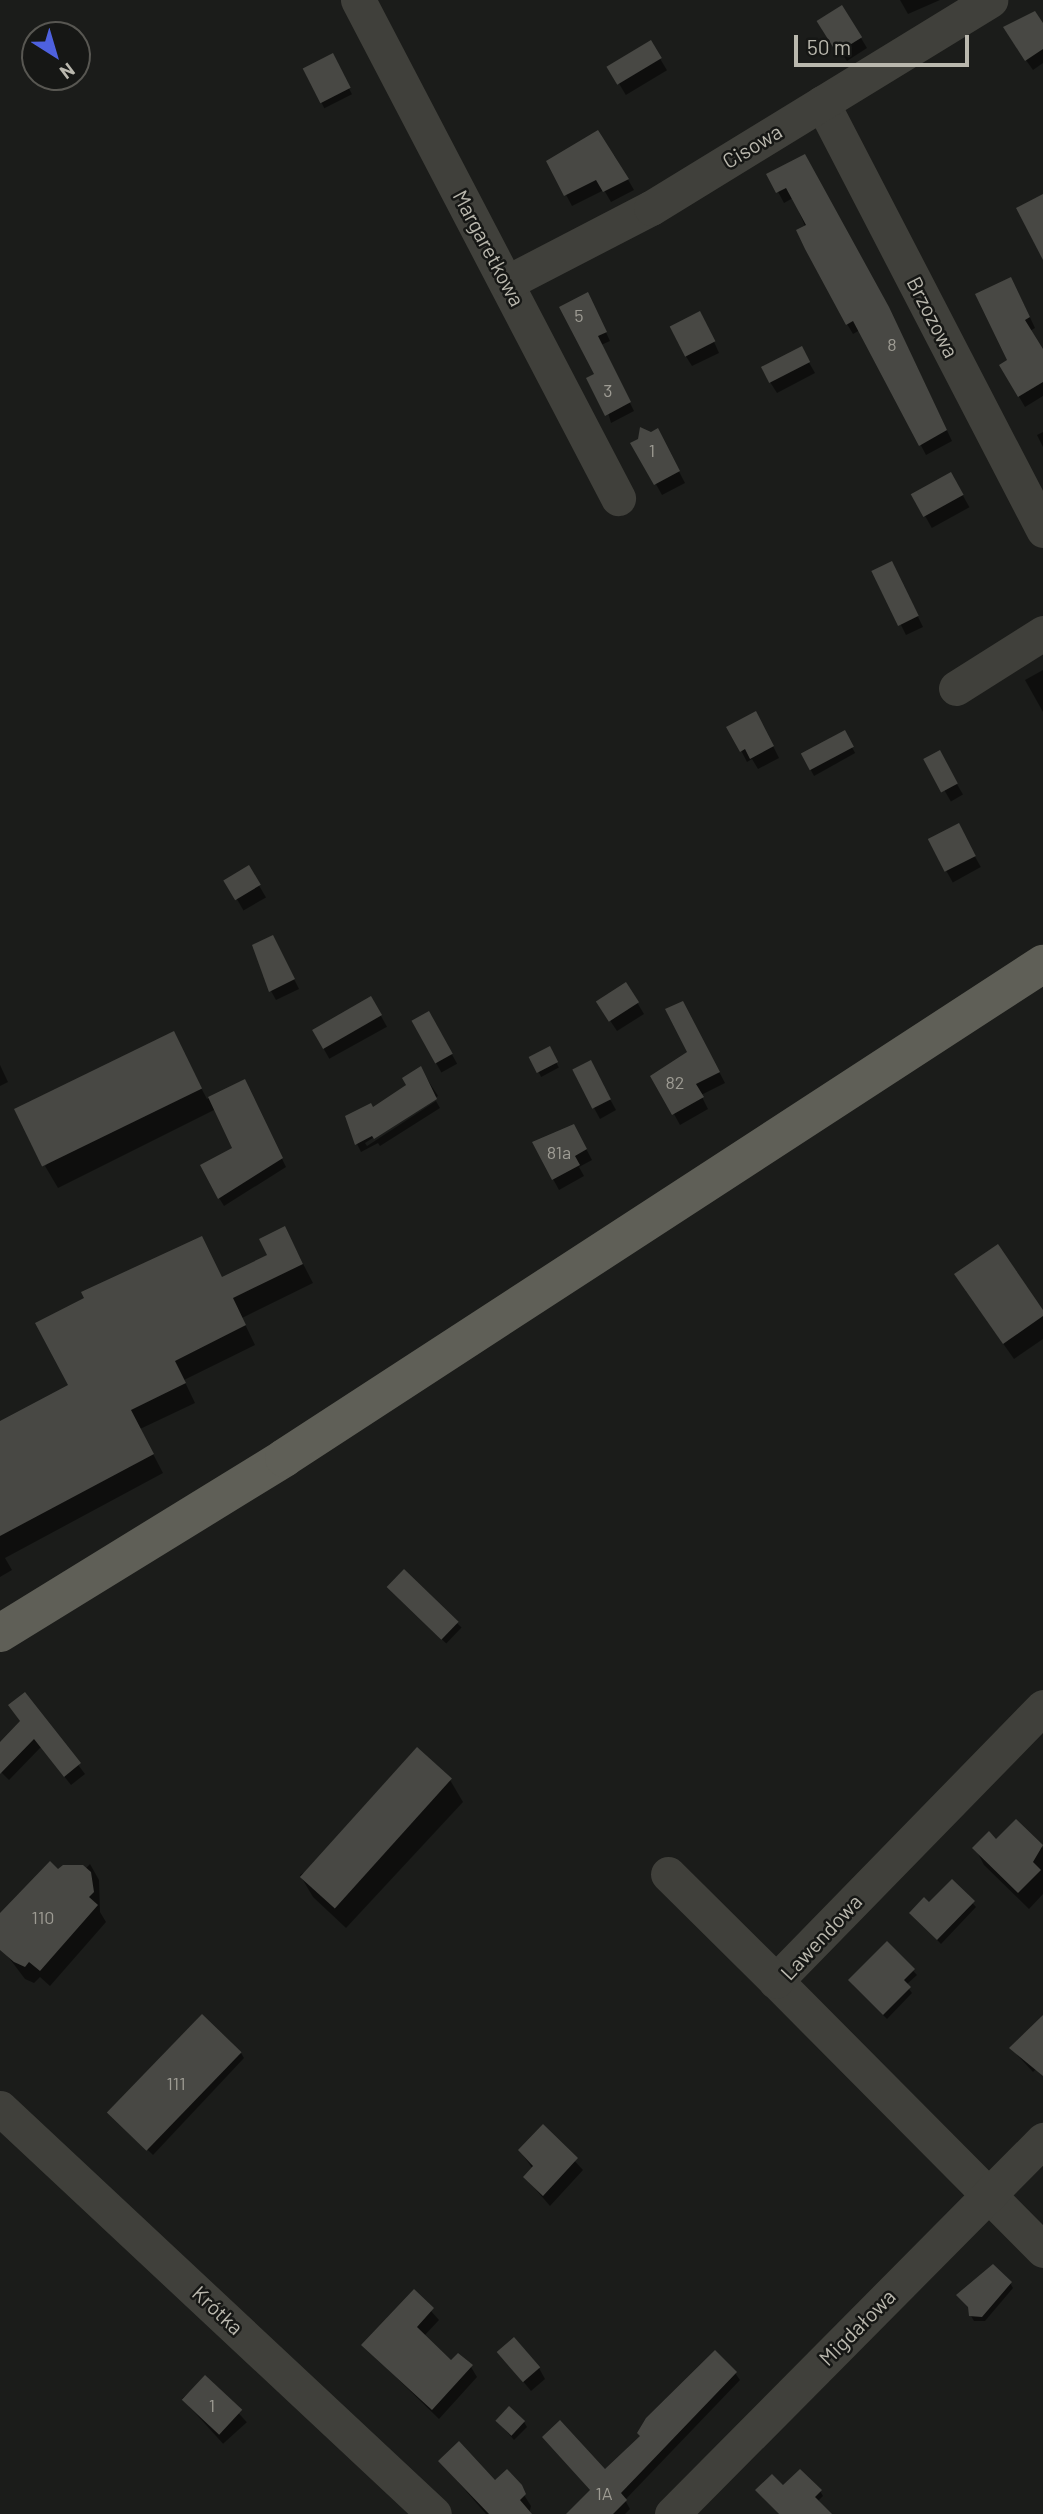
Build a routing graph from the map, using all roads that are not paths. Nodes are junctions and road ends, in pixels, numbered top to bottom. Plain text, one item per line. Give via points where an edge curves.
1 (358, 0) edge
2 (990, 0) edge
3 (822, 103) junction
4 (508, 282) junction
5 (618, 499) dead end
6 (1043, 530) edge
7 (1043, 633) edge
8 (956, 688) dead end
9 (1043, 964) edge
10 (0, 1633) edge
11 (1043, 1707) edge
12 (668, 1874) dead end
13 (776, 1981) junction
14 (0, 2108) edge
15 (1043, 2140) edge
16 (987, 2195) junction
17 (1043, 2250) edge
18 (434, 2514) edge
19 (673, 2514) edge

1 - 4 street, Margaretkowa
2 - 3 street, Cisowa
3 - 4 street, Cisowa via 651,208
3 - 6 street, Brzozowa
4 - 5 street, Margaretkowa
7 - 8 street
9 - 10 main road via 295,1451
11 - 13 street, Lawendowa
12 - 13 street
13 - 16 street, Lawendowa
14 - 18 street, Krótka
15 - 16 street, Migdałowa
16 - 17 street, Lawendowa
16 - 19 street, Migdałowa

